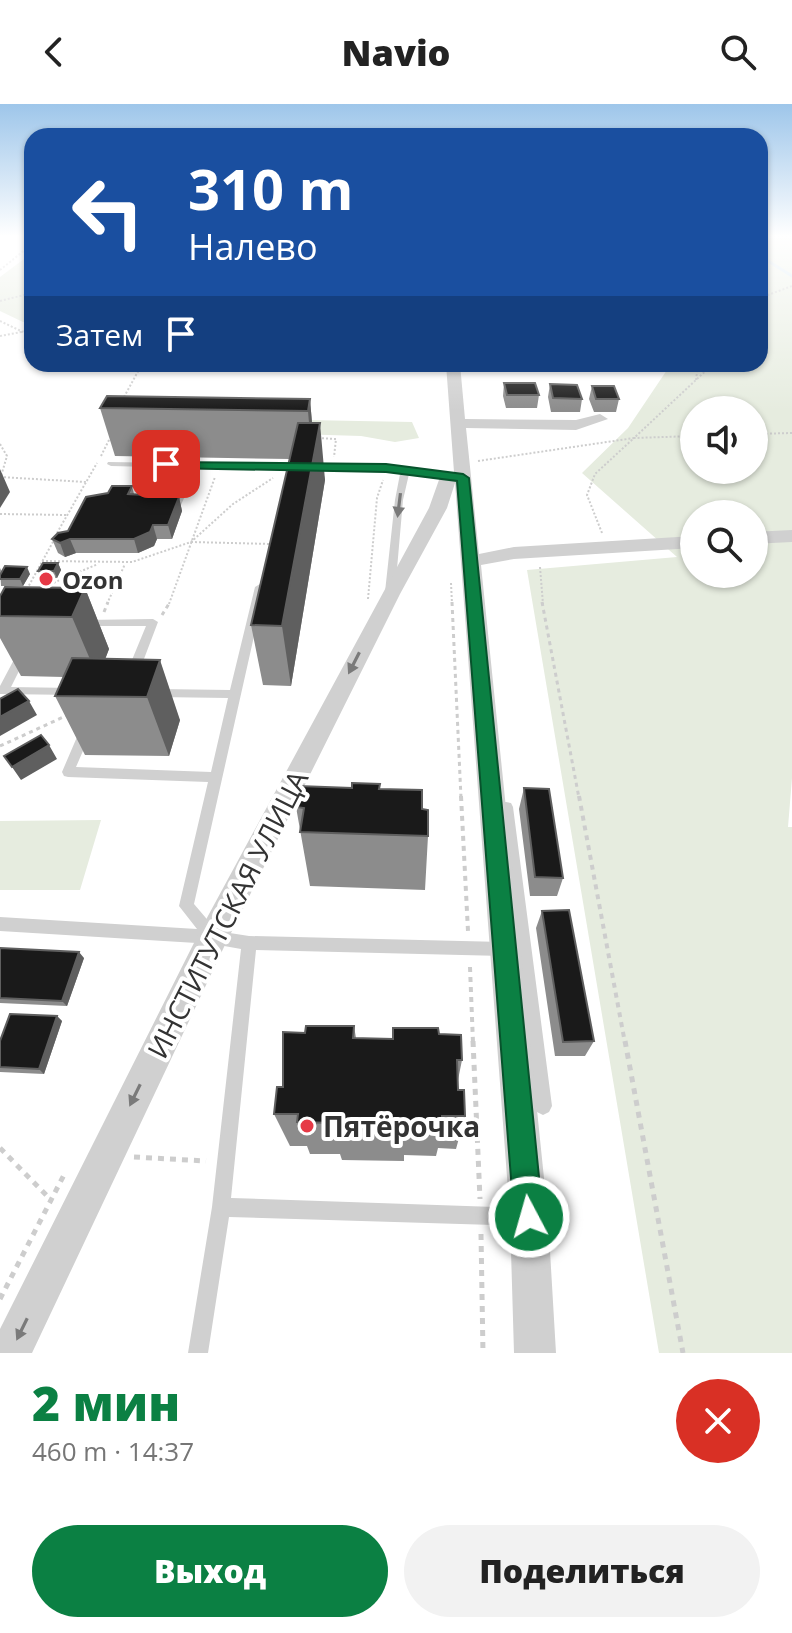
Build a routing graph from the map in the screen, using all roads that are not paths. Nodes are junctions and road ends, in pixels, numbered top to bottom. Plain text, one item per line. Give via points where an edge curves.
1 (454, 372) edge
2 (600, 419) dead end
3 (458, 423) junction
4 (111, 464) dead end
5 (194, 465) junction
6 (405, 472) junction
7 (458, 481) junction
8 (177, 505) edge
9 (792, 536) edge
10 (768, 537) edge
11 (680, 543) edge
12 (271, 544) edge
13 (461, 567) junction
14 (390, 594) junction
15 (70, 623) edge
16 (32, 637) edge
17 (128, 683) edge
18 (88, 693) edge
19 (146, 693) edge
20 (234, 694) junction
21 (92, 716) edge
22 (215, 777) junction
23 (506, 807) dead end
24 (0, 924) edge
25 (213, 937) junction
26 (249, 943) junction
27 (503, 949) junction
28 (538, 1065) junction
29 (530, 1104) junction
30 (221, 1207) junction
31 (529, 1217) junction
32 (10, 1353) edge
33 (198, 1353) edge
34 (535, 1353) edge

1 - 3 street
2 - 3 street via 576,425
3 - 7 street
4 - 5 lane
5 - 6 lane via 288,473 335,467
5 - 8 lane
6 - 7 lane
6 -> 14 lane
7 - 13 street
7 - 14 street, ИНСТИТУТСКАЯ УЛИЦА
9 - 10 street
11 - 13 street via 541,551
12 - 20 lane
13 - 27 street
14 -> 25 street, ИНСТИТУТСКАЯ УЛИЦА
15 - 17 lane via 153,622
16 - 18 lane via 3,691
19 - 20 lane
20 - 22 lane
21 - 22 lane via 68,772
22 - 25 lane via 186,906
23 - 28 lane
24 - 25 lane
25 - 26 lane
25 -> 32 street, ИНСТИТУТСКАЯ УЛИЦА
26 - 27 lane
26 - 30 lane
27 - 29 street
28 - 29 lane
28 - 29 lane
29 - 31 street
30 - 31 lane
30 - 33 lane
31 - 34 street

